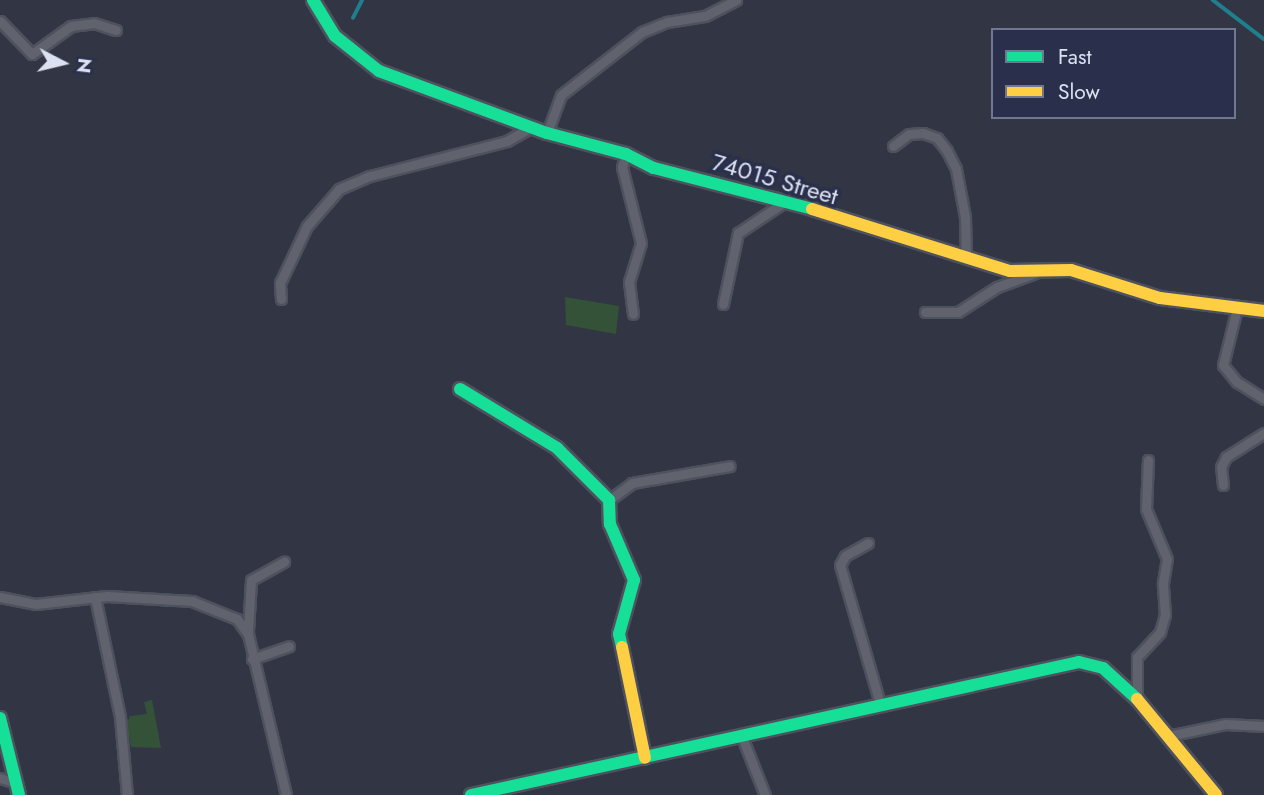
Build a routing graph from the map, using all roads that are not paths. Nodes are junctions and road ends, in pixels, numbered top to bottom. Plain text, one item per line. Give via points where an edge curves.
1 (313, 0) edge
2 (736, 0) edge
3 (0, 21) edge
4 (116, 30) dead end
5 (531, 127) junction
6 (547, 133) junction
7 (893, 146) dead end
8 (626, 154) junction
9 (786, 201) junction
10 (966, 258) junction
11 (1035, 273) junction
12 (281, 299) dead end
13 (723, 304) dead end
14 (1237, 308) junction
15 (1264, 311) edge
16 (925, 313) dead end
17 (634, 314) dead end
18 (460, 389) dead end
19 (1264, 399) edge
20 (1264, 433) edge
21 (1148, 460) dead end
22 (730, 466) dead end
23 (1223, 485) dead end
24 (609, 500) junction
25 (868, 543) dead end
26 (284, 562) dead end
27 (0, 597) edge
28 (95, 597) junction
29 (248, 634) junction
30 (289, 646) dead end
31 (252, 659) junction
32 (1137, 697) junction
33 (880, 704) junction
34 (0, 718) edge
35 (1264, 726) edge
36 (1168, 736) junction
37 (742, 737) junction
38 (645, 758) junction
39 (0, 778) edge
40 (18, 789) edge
41 (499, 792) edge
42 (127, 795) edge
43 (286, 795) edge
44 (471, 795) edge
45 (765, 795) edge
46 (1216, 795) edge

1 - 5 street, 74015 Street via 335,36 379,71
2 - 6 street via 705,16 667,22 642,32 561,95
3 - 4 street via 32,54 71,26 94,23
5 - 6 street, 74015 Street
5 - 12 street via 507,141 370,176 339,189 307,226 280,283
6 - 8 street, 74015 Street
7 - 10 street via 909,134 923,133 937,138 947,151 956,170 965,217
8 - 9 street, 74015 Street via 654,168
8 - 17 street via 622,167 641,243 629,282
9 - 10 street, 74015 Street
9 - 13 street via 738,233
10 - 11 street, 74015 Street
11 - 14 street, 74015 Street via 1082,272 1160,298
11 - 16 street via 997,287 958,312
14 - 15 street, 74015 Street
14 - 19 street via 1223,365 1237,382
18 - 24 street via 557,448
20 - 23 street via 1226,457 1220,467
21 - 32 street via 1146,509 1167,552 1165,615 1160,632 1137,657
22 - 24 street via 632,483
24 - 38 street via 613,532 634,580 619,634
25 - 33 street via 845,556 840,565
26 - 29 street via 261,572 248,587
27 - 28 street via 36,604
28 - 29 street via 205,604 237,619
28 - 42 street via 120,717
29 - 31 street
30 - 31 street
31 - 43 street
32 - 33 street via 1114,675 1079,662
32 - 36 street
33 - 37 street
34 - 40 street
35 - 36 street via 1225,724
36 - 46 street
37 - 38 street
37 - 45 street
38 - 41 street
39 - 40 street
41 - 44 street

